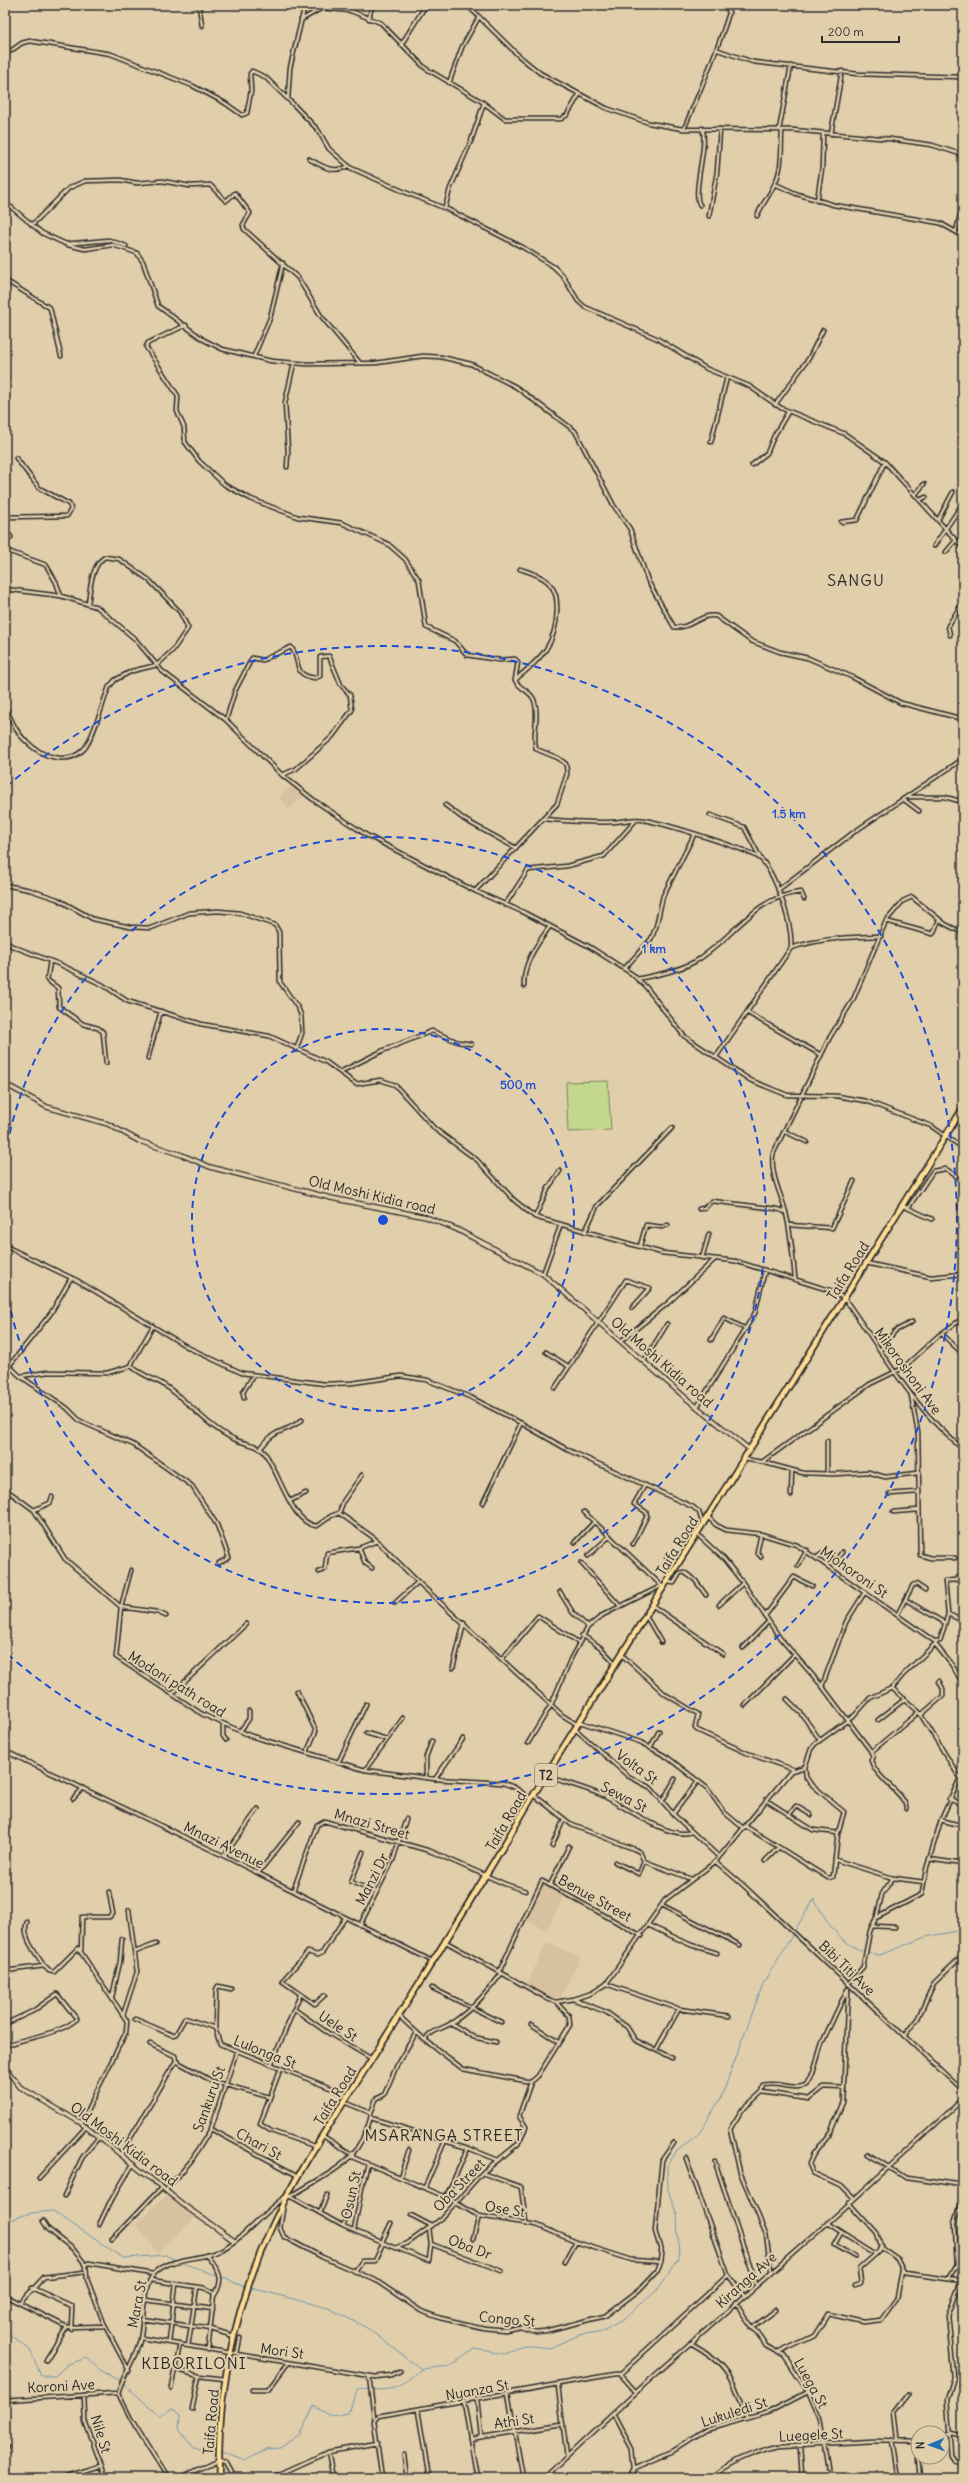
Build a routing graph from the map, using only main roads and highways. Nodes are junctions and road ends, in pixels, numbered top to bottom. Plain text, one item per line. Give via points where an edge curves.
1 (963, 1108) edge
2 (961, 1114) edge
3 (219, 2478) edge

1 - 2 highway, Taifa Road / T2
2 - 3 highway, Taifa Road / T2 via 945,1134 903,1206 749,1449 298,2176 251,2278 230,2354 225,2379 218,2460

